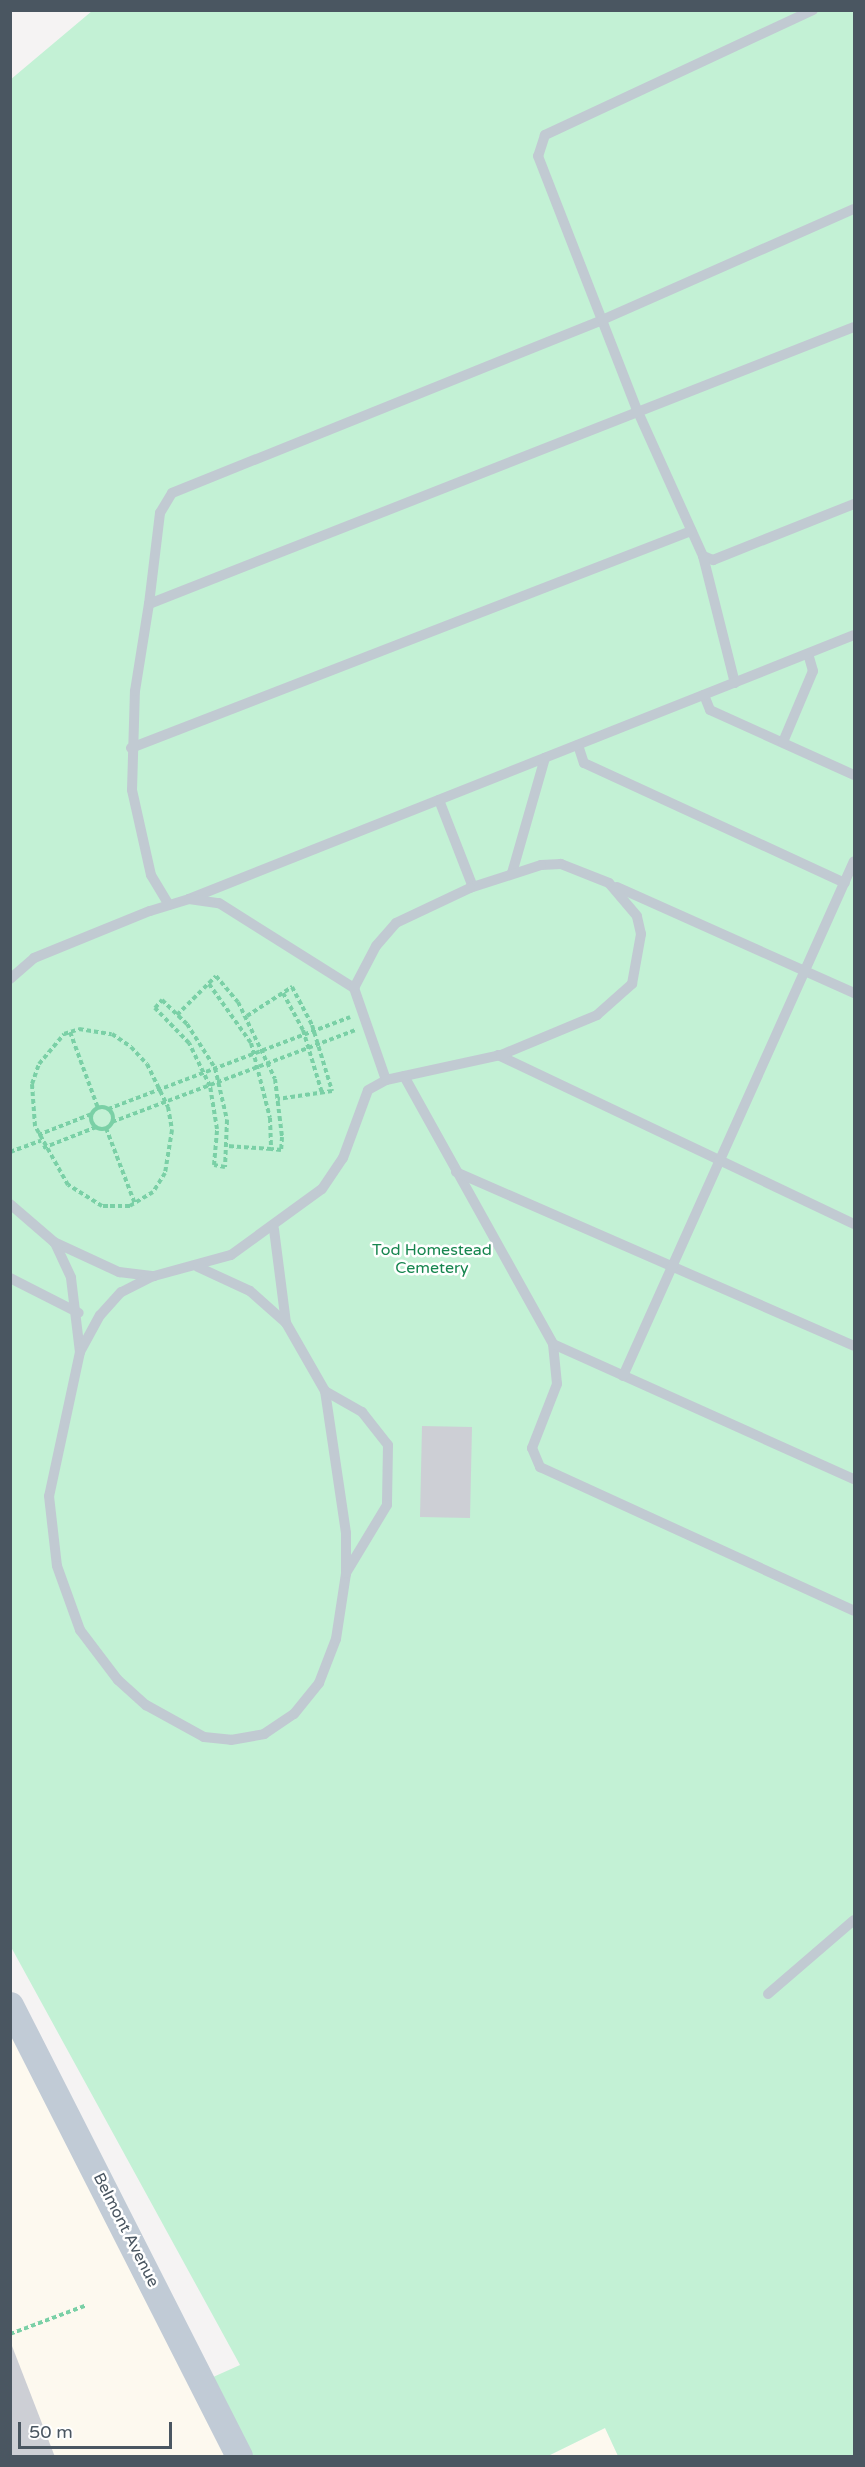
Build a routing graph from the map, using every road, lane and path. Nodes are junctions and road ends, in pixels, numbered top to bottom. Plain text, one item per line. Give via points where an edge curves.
1 (813, 10) edge
2 (855, 209) edge
3 (602, 320) junction
4 (855, 327) edge
5 (638, 412) junction
6 (855, 504) edge
7 (692, 531) junction
8 (703, 556) junction
9 (149, 604) junction
10 (855, 635) edge
11 (808, 654) junction
12 (735, 683) junction
13 (704, 695) junction
14 (783, 742) junction
15 (578, 745) junction
16 (131, 748) junction
17 (545, 758) junction
18 (855, 775) edge
19 (439, 800) junction
20 (854, 862) edge
21 (512, 873) junction
22 (609, 883) junction
23 (845, 883) junction
24 (473, 887) junction
25 (189, 900) junction
26 (170, 905) junction
27 (34, 958) junction
28 (10, 967) edge
29 (805, 971) junction
30 (10, 979) edge
31 (209, 984) junction
32 (354, 988) junction
33 (283, 993) junction
34 (855, 993) edge
35 (242, 1008) junction
36 (362, 1012) junction
37 (233, 1014) junction
38 (177, 1015) junction
39 (247, 1016) junction
40 (367, 1026) junction
41 (190, 1028) junction
42 (314, 1030) junction
43 (70, 1032) junction
44 (182, 1034) junction
45 (305, 1034) junction
46 (319, 1044) junction
47 (310, 1048) junction
48 (265, 1049) junction
49 (255, 1053) junction
50 (498, 1055) junction
51 (270, 1063) junction
52 (260, 1066) junction
53 (215, 1068) junction
54 (205, 1072) junction
55 (404, 1076) junction
56 (386, 1080) junction
57 (220, 1082) junction
58 (210, 1086) junction
59 (161, 1088) junction
60 (322, 1093) junction
61 (278, 1099) junction
62 (167, 1102) junction
63 (98, 1108) junction
64 (108, 1108) junction
65 (280, 1108) junction
66 (269, 1110) junction
67 (92, 1114) junction
68 (112, 1122) junction
69 (96, 1127) junction
70 (106, 1128) junction
71 (228, 1128) junction
72 (217, 1129) junction
73 (38, 1135) junction
74 (41, 1141) junction
75 (227, 1146) junction
76 (43, 1148) junction
77 (271, 1149) junction
78 (10, 1152) edge
79 (719, 1162) junction
80 (455, 1172) junction
81 (10, 1194) edge
82 (10, 1204) edge
83 (135, 1204) junction
84 (24, 1214) junction
85 (855, 1224) edge
86 (274, 1228) junction
87 (54, 1242) junction
88 (671, 1266) junction
89 (198, 1267) junction
90 (154, 1276) junction
91 (10, 1278) edge
92 (79, 1313) junction
93 (286, 1323) junction
94 (553, 1344) junction
95 (855, 1346) edge
96 (80, 1353) junction
97 (623, 1376) junction
98 (325, 1391) junction
99 (855, 1479) edge
100 (346, 1574) junction
101 (855, 1611) edge
102 (855, 1920) edge
103 (768, 1994) dead end
104 (10, 2005) edge
105 (87, 2305) dead end
106 (10, 2334) edge
107 (239, 2457) edge

1 - 3 lane via 545,135 538,156
2 - 3 lane
3 - 5 lane
3 - 9 lane via 172,493 160,513
4 - 5 lane
5 - 7 lane
5 - 9 lane
6 - 8 lane via 713,560
7 - 8 lane
7 - 16 lane
8 - 12 lane
9 - 16 lane
10 - 11 lane
11 - 12 lane
11 - 14 lane via 813,670
12 - 13 lane
13 - 14 lane via 710,710
13 - 15 lane
14 - 18 lane
15 - 17 lane
15 - 23 lane via 584,763
16 - 26 lane via 140,837 151,875
17 - 19 lane
17 - 21 lane
19 - 24 lane
19 - 25 lane
20 - 23 lane
21 - 22 lane via 561,864
21 - 24 lane
22 - 29 lane
22 - 50 lane via 632,909 641,934 632,984 597,1015
23 - 29 lane
24 - 32 lane via 396,923 376,946
25 - 26 lane
25 - 32 lane via 219,903
26 - 27 lane
27 - 28 lane
27 - 30 lane
29 - 34 lane
29 - 79 lane
31 - 35 path via 216,976
31 - 37 path
31 - 38 path
32 - 36 lane
33 - 39 path
33 - 42 path via 292,987
33 - 45 path
35 - 37 path
35 - 39 path
36 - 40 lane
36 - 42 path
37 - 49 path
38 - 41 path
38 - 44 path via 162,1000 155,1008
39 - 48 path
40 - 46 path
40 - 56 lane
41 - 44 path
41 - 53 path
42 - 45 path
42 - 46 path
43 - 59 path via 112,1034 147,1064
43 - 63 path
43 - 73 path via 39,1064 32,1103
44 - 54 path
45 - 47 path
45 - 48 path
46 - 47 path
46 - 60 path via 332,1091
47 - 51 path
47 - 60 path
48 - 49 path
48 - 51 path
49 - 52 path
49 - 53 path
50 - 55 lane
50 - 79 lane
51 - 52 path
51 - 61 path
52 - 57 path
52 - 66 path
53 - 54 path
53 - 57 path
54 - 58 path
54 - 59 path
55 - 56 lane
55 - 80 lane
56 - 86 lane via 368,1090 343,1158 322,1190
57 - 58 path
57 - 71 path
58 - 62 path
58 - 72 path
59 - 62 path
59 - 64 path
60 - 61 path
61 - 65 path
62 - 68 path
62 - 83 path via 172,1130 165,1173
63 - 64 path
63 - 67 path
64 - 68 path
65 - 66 path
65 - 77 path via 281,1150
66 - 77 path
67 - 69 path
67 - 73 path
68 - 70 path
69 - 70 path
69 - 76 path
70 - 83 path
71 - 72 path
71 - 75 path
72 - 75 path via 214,1165 225,1167
73 - 74 path
74 - 76 path
74 - 78 path
75 - 77 path
76 - 83 path via 83,1197 102,1206
79 - 85 lane
79 - 88 lane
80 - 88 lane
80 - 94 lane
81 - 84 lane
82 - 84 lane
84 - 87 lane
86 - 89 lane via 231,1255
86 - 93 lane
87 - 90 lane via 119,1272
87 - 92 lane
88 - 95 lane
88 - 97 lane
89 - 90 lane
89 - 93 lane via 250,1291
90 - 96 lane via 121,1292 100,1315
91 - 92 lane
92 - 96 lane
93 - 98 lane
94 - 97 lane
94 - 101 lane via 557,1384 532,1448 540,1467
96 - 100 lane via 49,1496 50,1531 66,1599 80,1630 146,1705 204,1737 231,1740 264,1734 294,1714 319,1683 336,1639
97 - 99 lane
98 - 100 lane via 346,1533
98 - 100 lane via 362,1412 388,1445 387,1506
102 - 103 lane
104 - 107 main road, Belmont Avenue
105 - 106 path

